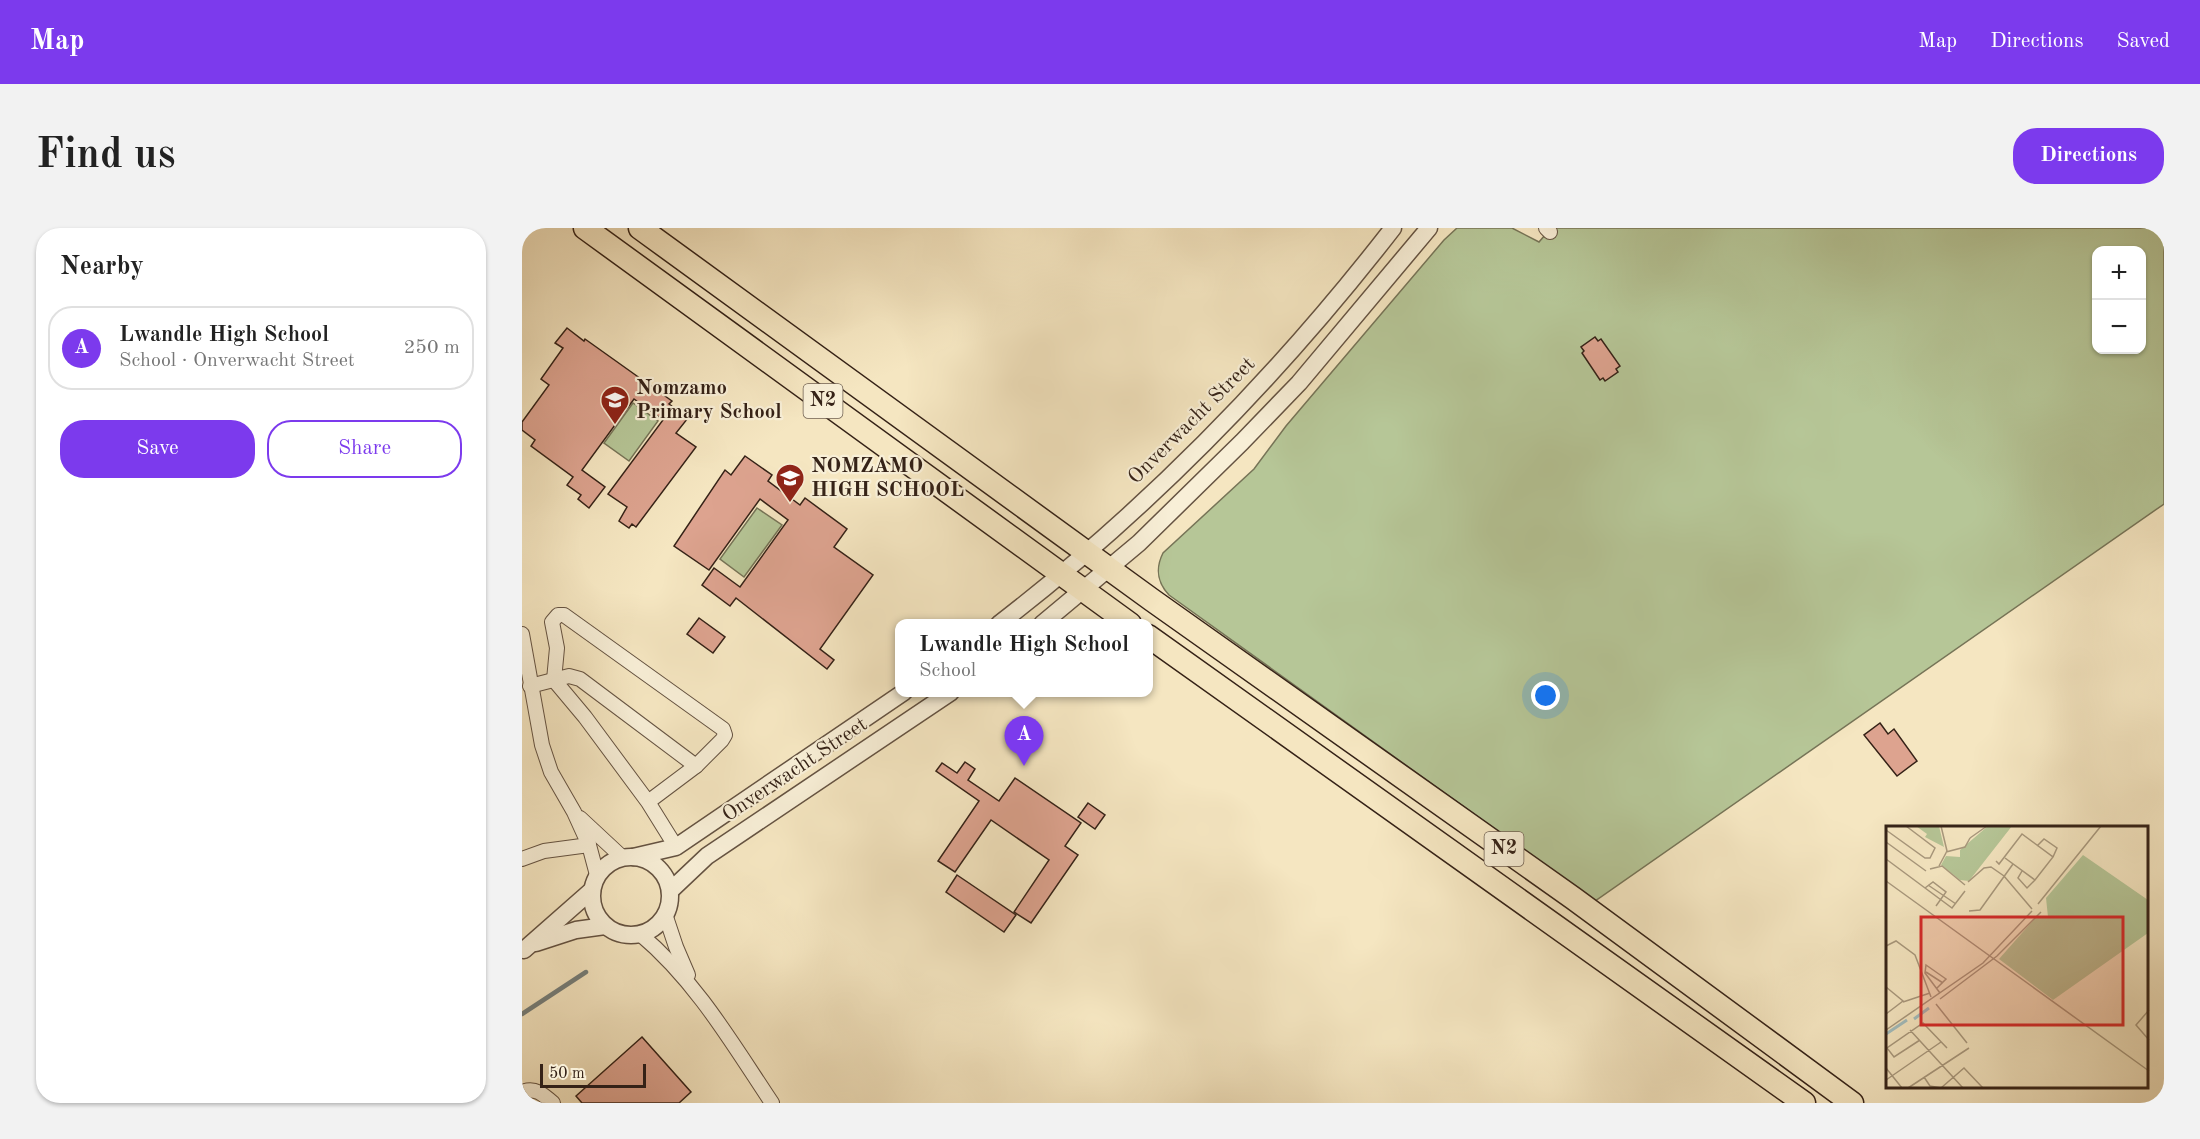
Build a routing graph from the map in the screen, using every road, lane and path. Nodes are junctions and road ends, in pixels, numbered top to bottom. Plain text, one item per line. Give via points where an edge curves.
1 (585, 228) edge
2 (640, 228) edge
3 (1393, 228) edge
4 (1429, 228) edge
5 (1086, 552) junction
6 (1109, 567) junction
7 (1061, 573) junction
8 (1082, 589) junction
9 (1005, 619) edge
10 (1048, 619) edge
11 (1123, 619) edge
12 (522, 634) edge
13 (1153, 639) edge
14 (554, 680) junction
15 (530, 686) junction
16 (898, 697) edge
17 (945, 697) edge
18 (696, 766) junction
19 (648, 802) junction
20 (574, 812) junction
21 (589, 845) junction
22 (676, 848) junction
23 (628, 857) junction
24 (522, 859) edge
25 (595, 883) junction
26 (669, 891) junction
27 (665, 914) junction
28 (605, 926) junction
29 (640, 934) junction
30 (523, 950) edge
31 (694, 987) junction
32 (522, 1092) edge
33 (551, 1102) edge
34 (772, 1103) edge
35 (1804, 1103) edge
36 (1852, 1103) edge

1 - 7 highway, N2
2 - 5 highway, N2
3 - 5 street, Onverwacht Street via 1281,363 1150,497
4 - 6 street via 1299,383 1200,485
5 - 6 highway, N2
5 - 7 street, Onverwacht Street
6 - 8 street
6 - 36 highway, N2 via 1573,898
7 - 8 highway, N2
7 - 9 street, Onverwacht Street
8 - 10 street
8 - 11 highway, N2
12 - 15 street
13 - 35 highway, N2
14 - 15 street
14 - 18 street via 569,676 580,679
14 - 18 street via 557,648 552,622 561,614 723,729 722,740
14 - 19 street
15 - 20 street via 548,763
16 - 22 street, Onverwacht Street
17 - 26 street, Onverwacht Street via 707,856
18 - 19 street
19 - 22 street
20 - 21 street
20 - 23 street
21 - 24 street via 544,851
21 - 25 street
22 - 23 street, Onverwacht Street
23 - 25 street via 604,867
23 - 26 street via 644,859 661,872
25 - 28 street via 592,903
25 - 30 street
26 - 27 street
27 - 29 street via 655,927
27 - 31 street
28 - 29 street via 618,933
28 - 30 street via 576,930
29 - 31 street
31 - 34 street
32 - 33 street via 538,1091

